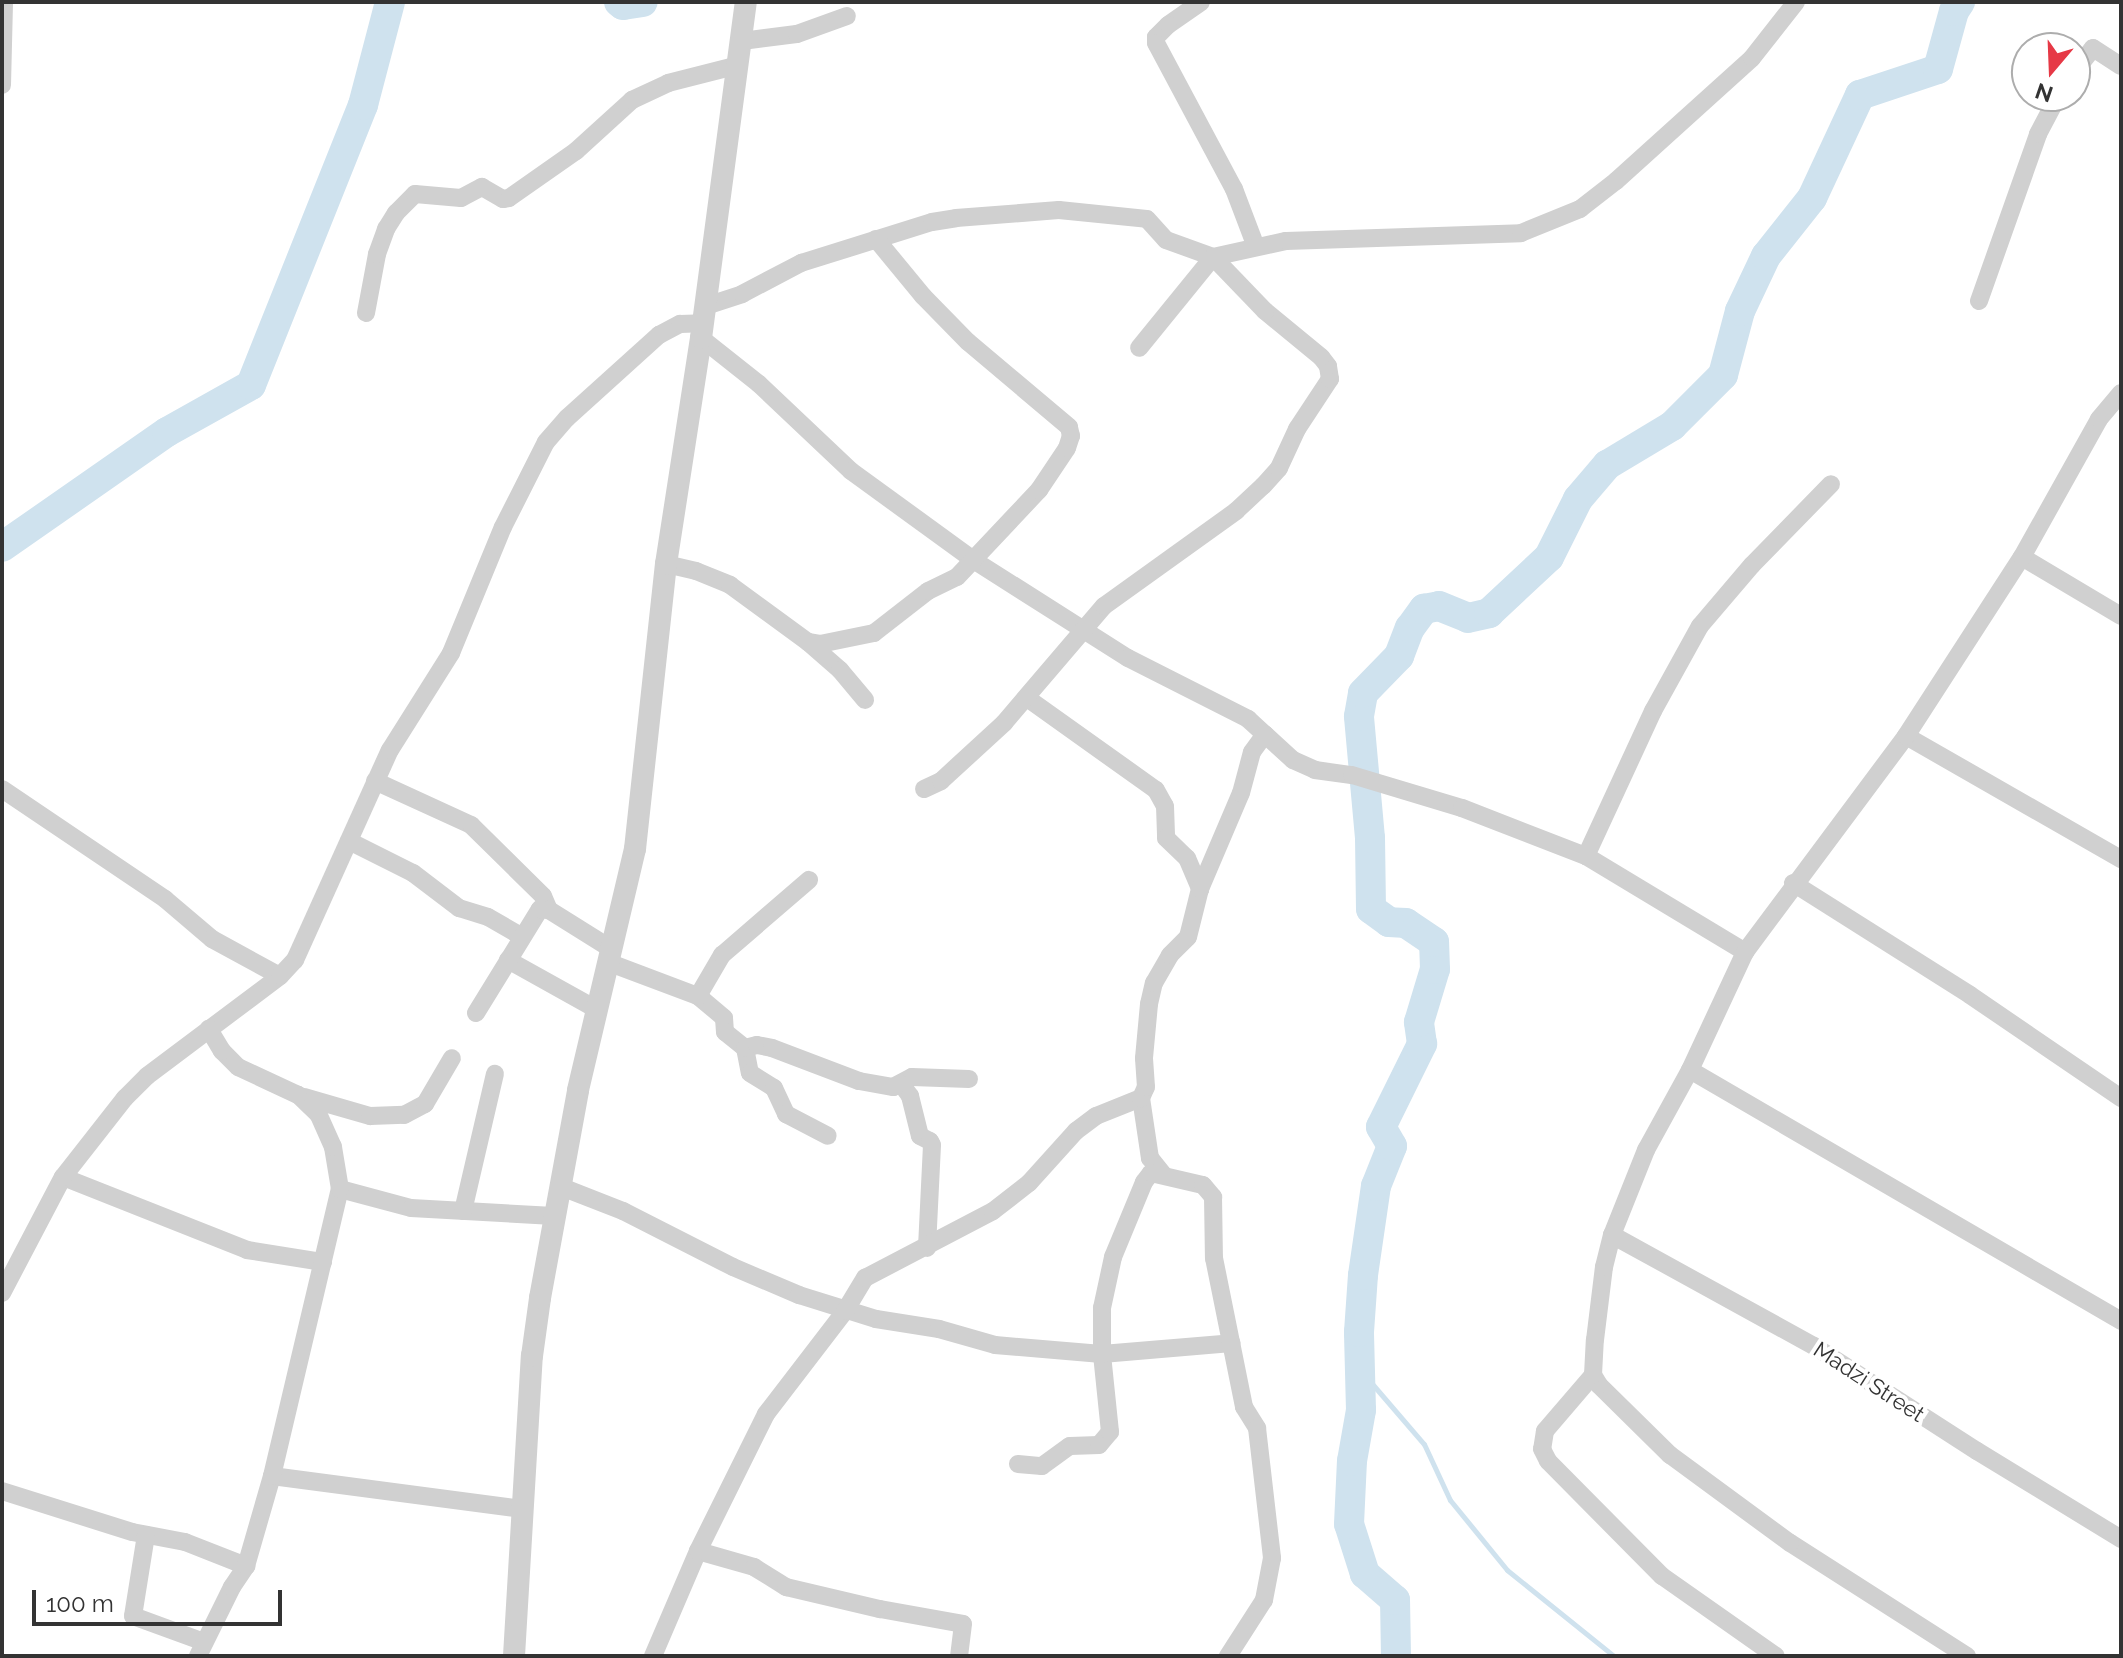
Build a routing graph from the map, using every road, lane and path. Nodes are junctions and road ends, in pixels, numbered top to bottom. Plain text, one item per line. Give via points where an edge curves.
1 (4, 2) edge
2 (1201, 2) edge
3 (1796, 2) edge
4 (746, 5) edge
5 (847, 16) dead end
6 (742, 41) junction
7 (2091, 51) edge
8 (739, 65) junction
9 (2121, 66) edge
10 (2, 85) edge
11 (2050, 112) edge
12 (876, 239) junction
13 (1256, 247) junction
14 (1213, 257) junction
15 (1979, 301) dead end
16 (366, 313) dead end
17 (703, 322) junction
18 (1139, 348) dead end
19 (2121, 393) edge
20 (1831, 484) dead end
21 (2022, 557) junction
22 (975, 561) junction
23 (666, 564) junction
24 (2121, 616) edge
25 (1081, 630) junction
26 (808, 642) junction
27 (1027, 698) junction
28 (865, 700) dead end
29 (1265, 734) junction
30 (1906, 736) junction
31 (375, 781) junction
32 (2, 789) edge
33 (924, 789) dead end
34 (349, 841) junction
35 (1586, 856) junction
36 (2121, 859) edge
37 (809, 880) dead end
38 (1793, 883) junction
39 (1200, 889) junction
40 (549, 910) junction
41 (522, 937) junction
42 (1745, 952) junction
43 (611, 956) junction
44 (508, 960) junction
45 (280, 976) junction
46 (698, 996) junction
47 (598, 1010) junction
48 (476, 1013) dead end
49 (209, 1029) junction
50 (745, 1048) junction
51 (452, 1058) dead end
52 (1690, 1070) junction
53 (495, 1074) dead end
54 (969, 1079) dead end
55 (902, 1085) junction
56 (298, 1095) junction
57 (1141, 1098) junction
58 (2121, 1098) edge
59 (828, 1136) dead end
60 (1163, 1174) junction
61 (63, 1177) junction
62 (559, 1186) junction
63 (340, 1189) junction
64 (463, 1211) junction
65 (554, 1216) junction
66 (1612, 1235) junction
67 (927, 1248) junction
68 (323, 1262) junction
69 (2, 1293) edge
70 (845, 1311) junction
71 (2121, 1321) edge
72 (1232, 1343) junction
73 (1102, 1354) junction
74 (1593, 1375) junction
75 (1018, 1464) dead end
76 (272, 1476) junction
77 (2, 1491) edge
78 (524, 1509) junction
79 (146, 1535) junction
80 (2121, 1539) edge
81 (698, 1551) junction
82 (246, 1566) junction
83 (201, 1649) edge
84 (514, 1656) edge
85 (653, 1656) edge
86 (959, 1656) edge
87 (1228, 1656) edge
88 (1776, 1656) edge
89 (1967, 1656) edge

1 - 10 street
2 - 13 street via 1168,25 1156,43 1234,189
3 - 13 street via 1752,58 1580,209 1521,233 1286,241
4 - 6 street
5 - 6 street via 797,34
6 - 8 street
7 - 9 street
8 - 16 street via 668,83 632,100 576,151 509,198 482,187 461,198 415,194 386,229
8 - 17 street
11 - 15 street
12 - 14 street via 944,220 1090,211 1147,219 1166,240
12 - 17 street via 801,263
12 - 22 street via 968,342 1069,427 1067,448 1039,490
13 - 14 street
14 - 18 street
14 - 25 street via 1265,311 1321,357 1330,379 1279,468 1263,486 1118,594
17 - 22 street via 842,464
17 - 23 street
17 - 31 street via 680,324 659,335 546,442 503,527 447,661
19 - 21 street via 2099,419
20 - 35 street via 1700,626 1653,711
21 - 24 street
21 - 30 street
22 - 25 street
22 - 26 street via 874,633
23 - 26 street via 730,585
23 - 43 street via 635,849
25 - 27 street
25 - 29 street via 1248,719
26 - 28 street
27 - 33 street via 941,781
27 - 39 street via 1156,790 1165,806 1166,838 1187,858
29 - 35 street via 1293,760 1315,770 1352,775 1462,808
29 - 39 street via 1252,752 1241,793
30 - 36 street
30 - 38 street
31 - 34 street
31 - 40 street via 471,825 543,896
32 - 45 street via 165,899 212,939
34 - 41 street via 413,873 459,908 480,913
34 - 45 street via 295,960
35 - 42 street
37 - 46 street via 722,955
38 - 42 street
38 - 58 street
39 - 57 street via 1188,937 1170,955 1151,993
40 - 41 street via 537,911
40 - 43 street
41 - 44 street
42 - 52 street
43 - 46 street
43 - 47 street
44 - 47 street
44 - 48 street
45 - 49 street
46 - 50 street via 724,1018 725,1032
47 - 62 street
49 - 56 street via 238,1067
49 - 61 street via 125,1098
50 - 55 street via 772,1048 859,1081
50 - 59 street via 750,1073 774,1088 786,1114
51 - 56 street via 425,1104 404,1115 370,1116
52 - 66 street via 1646,1150
52 - 71 street
53 - 64 street
54 - 55 street via 912,1077
55 - 67 street via 920,1136 932,1145
56 - 63 street via 326,1130
57 - 60 street via 1150,1158
57 - 67 street via 1096,1116 1006,1202
60 - 72 street via 1203,1185 1213,1197 1214,1258
60 - 73 street via 1151,1173 1144,1182 1113,1257 1102,1308
61 - 68 street via 247,1250
61 - 69 street
62 - 65 street
62 - 70 street via 623,1211 733,1267
63 - 64 street via 411,1208
63 - 68 street
64 - 65 street
65 - 78 street via 532,1356
66 - 74 street
66 - 80 street, Madzi Street via 1814,1346
67 - 70 street via 869,1274
68 - 76 street
70 - 73 street via 995,1345
70 - 81 street via 766,1414
72 - 73 street
72 - 87 street via 1244,1407 1257,1428 1272,1558 1264,1600
73 - 75 street via 1110,1432 1099,1445 1070,1446 1042,1466
74 - 88 street via 1545,1431 1542,1449 1548,1461 1645,1561
74 - 89 street via 1613,1402 1706,1484
76 - 78 street
76 - 82 street
77 - 79 street
78 - 84 street
79 - 82 street via 185,1542
79 - 83 street via 133,1616
81 - 85 street
81 - 86 street via 754,1567 786,1587 963,1624
82 - 83 street

